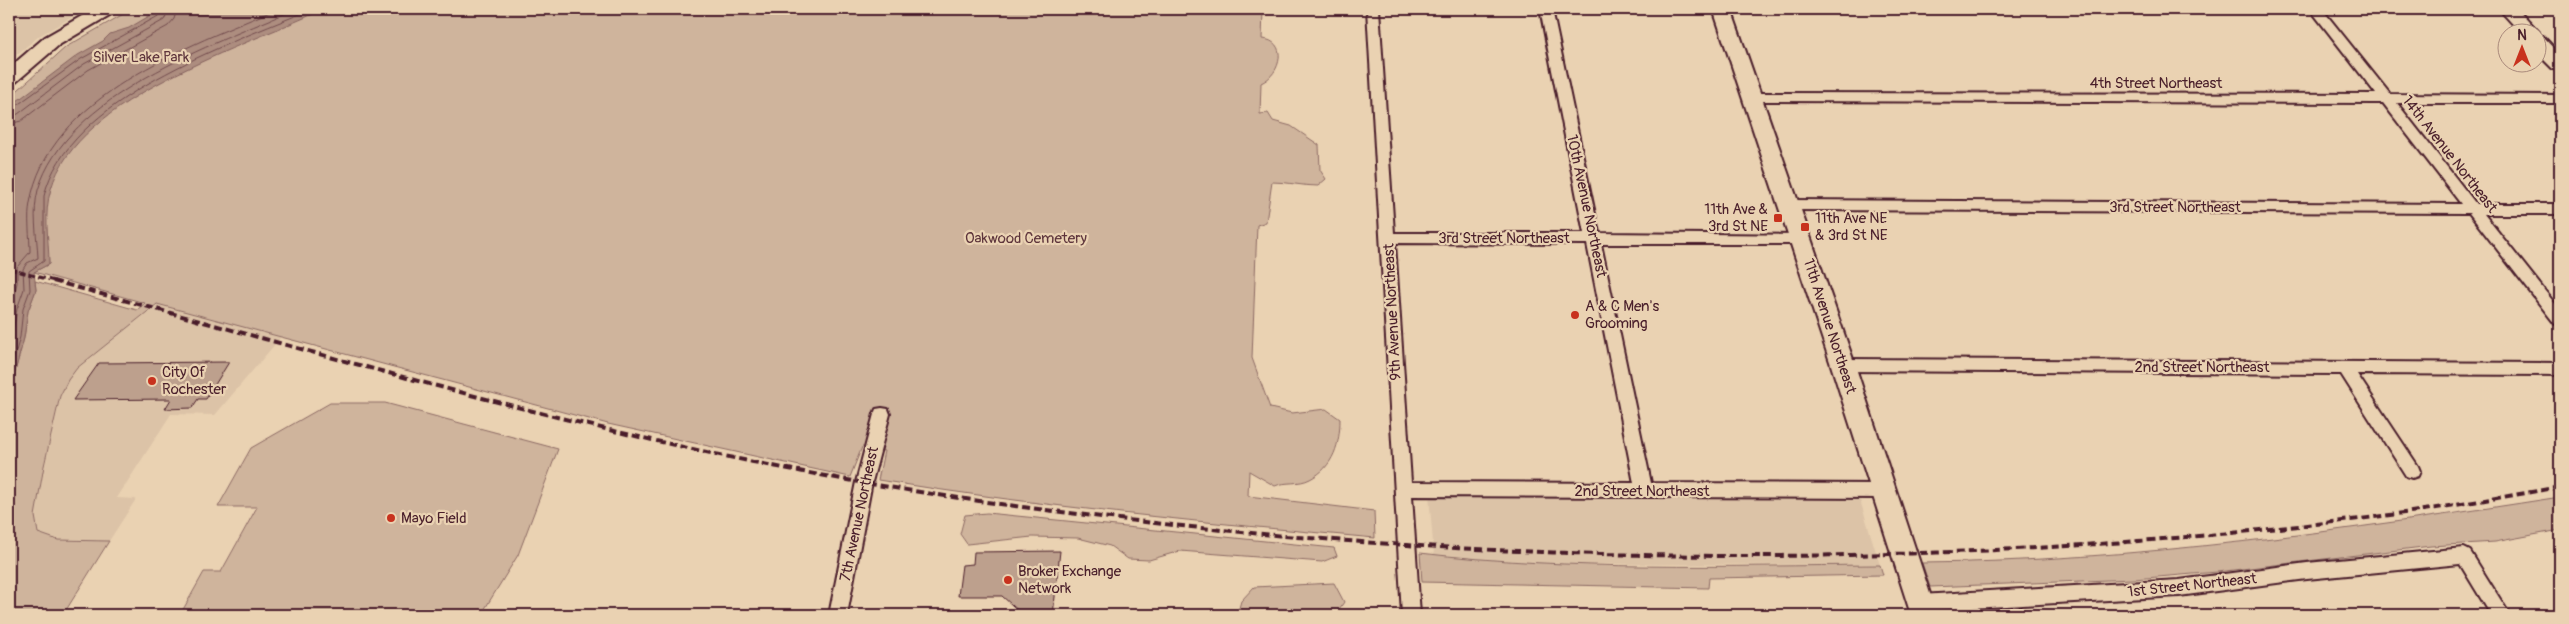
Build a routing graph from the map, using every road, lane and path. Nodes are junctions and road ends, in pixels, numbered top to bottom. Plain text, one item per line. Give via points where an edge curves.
1 (107, 9) edge
2 (1373, 9) edge
3 (1546, 9) edge
4 (1722, 9) edge
5 (2316, 9) edge
6 (2508, 9) edge
7 (2520, 22) edge
8 (2546, 50) edge
9 (2560, 65) edge
10 (9, 78) edge
11 (1752, 97) junction
12 (2560, 99) edge
13 (2386, 100) junction
14 (1790, 205) junction
15 (2472, 209) junction
16 (2560, 209) edge
17 (1387, 238) junction
18 (1594, 238) junction
19 (1801, 238) junction
20 (2560, 320) edge
21 (1844, 365) junction
22 (2346, 368) junction
23 (2560, 369) edge
24 (882, 414) dead end
25 (2412, 471) dead end
26 (1402, 489) junction
27 (1644, 491) junction
28 (1883, 491) junction
29 (1922, 609) edge
30 (838, 615) edge
31 (1411, 615) edge
32 (2501, 615) edge

1 - 10 main road via 52,41
2 - 17 street, 9th Avenue Northeast
3 - 18 street, 10th Avenue Northeast
4 - 11 main road, 11th Avenue Northeast
5 - 13 street, 14th Avenue Northeast
6 - 7 main road
8 - 9 main road
11 - 13 street, 4th Street Northeast
11 - 14 main road, 11th Avenue Northeast
12 - 13 street, 4th Street Northeast
13 - 15 street, 14th Avenue Northeast
14 - 15 street, 3rd Street Northeast
14 - 19 main road, 11th Avenue Northeast
15 - 16 street, 3rd Street Northeast
15 - 20 street, 14th Avenue Northeast
17 - 18 street, 3rd Street Northeast
17 - 26 street, 9th Avenue Northeast
18 - 19 street, 3rd Street Northeast
18 - 27 street, 10th Avenue Northeast
19 - 21 main road, 11th Avenue Northeast
21 - 22 street, 2nd Street Northeast
21 - 28 main road, 11th Avenue Northeast
22 - 23 street, 2nd Street Northeast
22 - 25 street
24 - 30 street, 7th Avenue Northeast via 864,482
26 - 27 street, 2nd Street Northeast
26 - 31 street, 9th Avenue Northeast
27 - 28 street, 2nd Street Northeast
28 - 29 main road, 11th Avenue Northeast
29 - 32 street, 1st Street Northeast via 2180,588 2307,571 2464,556

